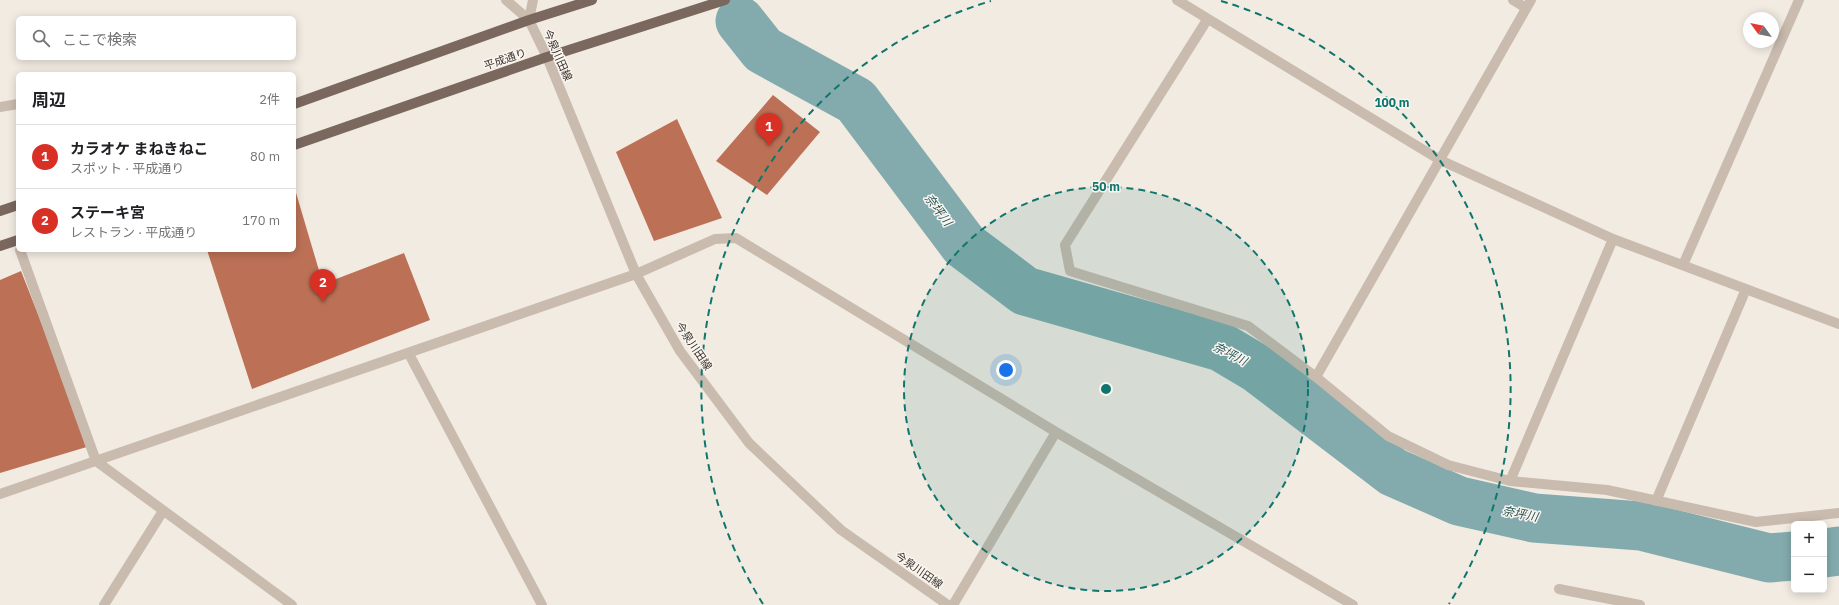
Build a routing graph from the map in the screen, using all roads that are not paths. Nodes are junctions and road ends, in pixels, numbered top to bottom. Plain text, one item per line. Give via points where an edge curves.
1 (506, 0) edge
2 (533, 0) edge
3 (592, 0) edge
4 (725, 0) edge
5 (1177, 0) edge
6 (1513, 0) edge
7 (1799, 0) edge
8 (1529, 4) edge
9 (529, 20) junction
10 (1207, 20) junction
11 (547, 57) junction
12 (296, 103) edge
13 (16, 104) edge
14 (0, 107) edge
15 (296, 144) edge
16 (1440, 160) junction
17 (16, 206) edge
18 (0, 211) edge
19 (1613, 239) junction
20 (16, 244) edge
21 (0, 246) edge
22 (21, 252) edge
23 (1683, 265) junction
24 (636, 274) junction
25 (1746, 289) junction
26 (1839, 324) edge
27 (409, 354) junction
28 (1316, 377) junction
29 (1056, 432) junction
30 (96, 461) junction
31 (1510, 481) junction
32 (0, 494) edge
33 (1656, 501) junction
34 (163, 511) junction
35 (1839, 513) edge
36 (1559, 589) dead end
37 (104, 605) edge
38 (292, 605) edge
39 (542, 605) edge
40 (948, 605) edge
41 (953, 605) edge
42 (1353, 605) edge
43 (1640, 605) edge

1 - 9 street, 今泉川田線
2 - 9 street
3 - 9 main road
4 - 11 main road, 平成通り
5 - 10 street
6 - 8 street
7 - 23 street
8 - 16 street
9 - 11 street, 今泉川田線
9 - 12 main road
10 - 16 street
10 - 28 street via 1065,245 1070,271 1248,326
11 - 15 main road, 平成通り
11 - 24 street, 今泉川田線
13 - 14 street
16 - 19 street
16 - 28 street
17 - 18 main road
19 - 23 street
19 - 31 street
20 - 21 main road
22 - 30 street
23 - 25 street
24 - 27 street
24 - 29 street via 715,239 736,238
24 - 40 street, 今泉川田線 via 680,351 749,443 841,530
25 - 26 street
25 - 33 street
27 - 30 street
27 - 39 street
28 - 31 street via 1388,436 1448,465
29 - 41 street
29 - 42 street
30 - 32 street
30 - 34 street
31 - 33 street via 1607,490
33 - 35 street via 1756,522
34 - 37 street
34 - 38 street
36 - 43 street

